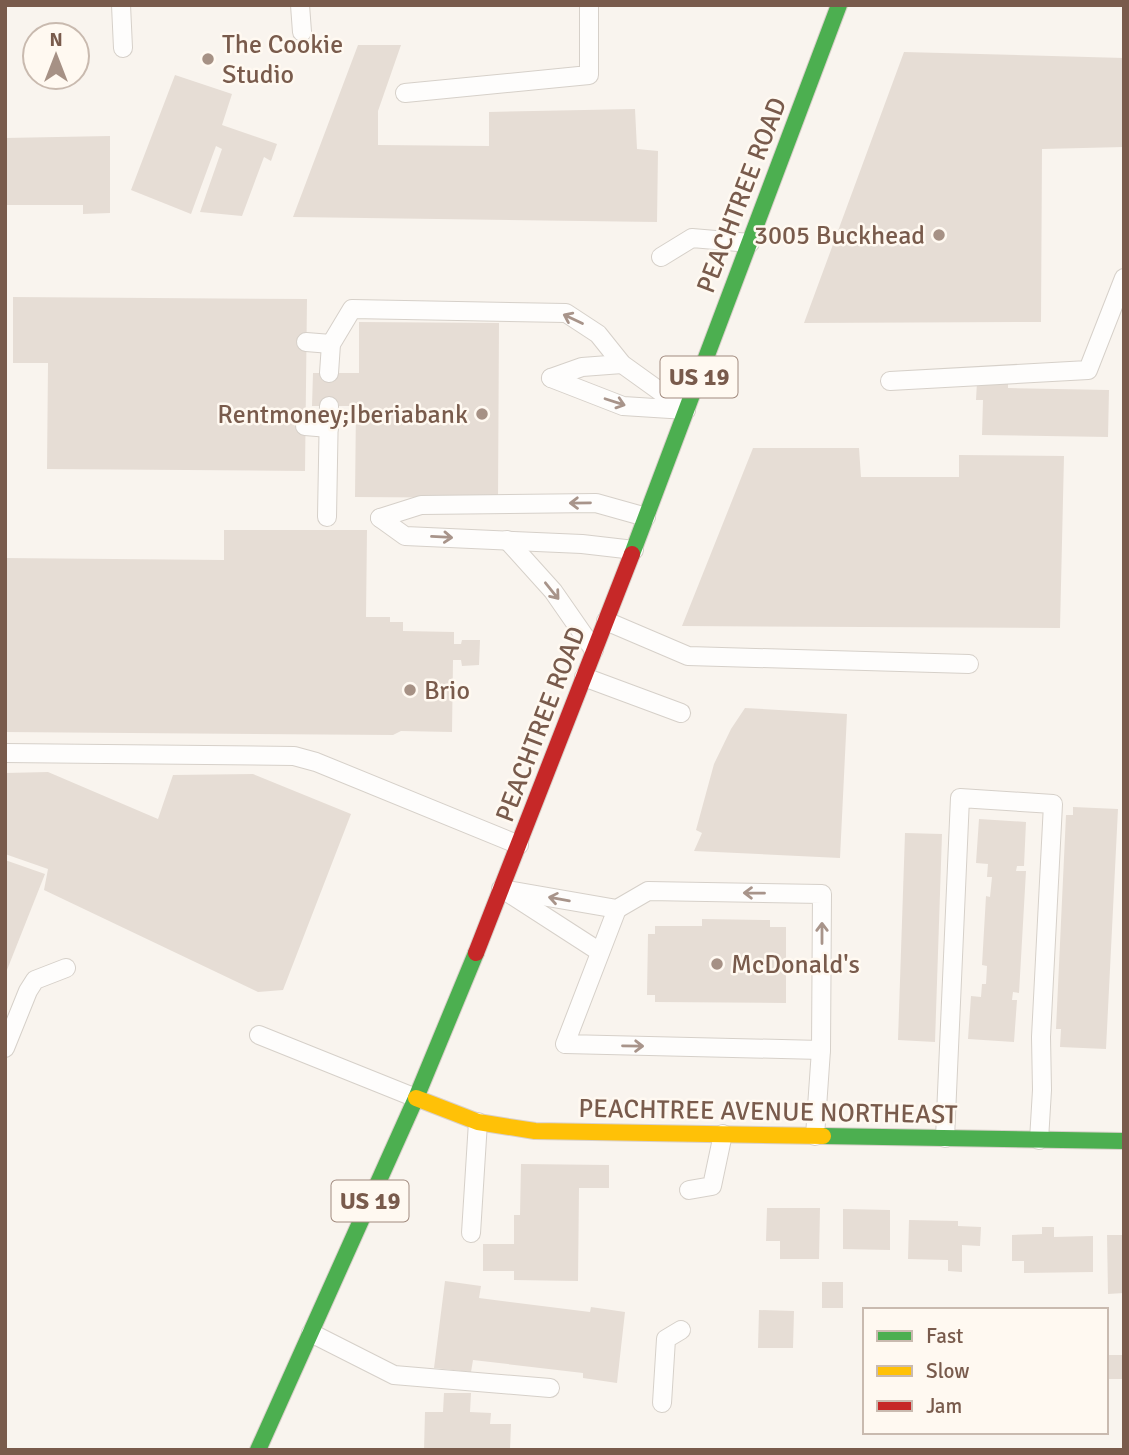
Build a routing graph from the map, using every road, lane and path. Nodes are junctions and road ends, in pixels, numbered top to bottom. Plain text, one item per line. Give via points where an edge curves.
1 (121, 5) edge
2 (300, 5) edge
3 (589, 5) edge
4 (839, 5) edge
5 (302, 32) dead end
6 (122, 48) dead end
7 (405, 93) dead end
8 (750, 243) junction
9 (661, 257) dead end
10 (1124, 278) edge
11 (306, 342) dead end
12 (331, 344) junction
13 (622, 364) junction
14 (329, 373) dead end
15 (890, 381) dead end
16 (329, 406) dead end
17 (686, 410) junction
18 (305, 426) dead end
19 (329, 428) junction
20 (327, 517) dead end
21 (646, 517) junction
22 (507, 540) junction
23 (634, 550) junction
24 (606, 621) junction
25 (595, 651) junction
26 (969, 663) dead end
27 (584, 677) junction
28 (681, 713) dead end
29 (5, 753) edge
30 (519, 845) junction
31 (501, 889) junction
32 (617, 909) junction
33 (600, 952) junction
34 (66, 968) dead end
35 (259, 1035) dead end
36 (5, 1048) edge
37 (821, 1051) junction
38 (416, 1098) junction
39 (478, 1122) junction
40 (723, 1134) junction
41 (815, 1136) junction
42 (945, 1138) junction
43 (1039, 1140) junction
44 (1124, 1141) edge
45 (689, 1190) dead end
46 (471, 1233) dead end
47 (681, 1330) dead end
48 (311, 1333) junction
49 (550, 1388) dead end
50 (662, 1404) dead end
51 (258, 1450) edge

1 - 6 lane
2 - 5 lane
3 - 7 lane via 589,75
4 - 8 main road, PEACHTREE ROAD / US 19
8 - 9 lane via 692,238
8 - 17 main road, PEACHTREE ROAD / US 19
10 - 15 lane via 1088,370
11 - 12 lane
13 -> 12 lane via 598,334 566,313 352,309
12 - 14 lane
13 - 17 lane
13 -> 17 lane via 582,367 551,378 622,406
16 - 19 lane
17 - 21 main road, PEACHTREE ROAD / US 19
18 - 19 lane
19 - 20 lane
21 -> 22 lane via 596,503 421,505 380,518 405,536
21 - 23 main road, PEACHTREE ROAD / US 19
22 - 23 lane
22 -> 25 lane via 553,591
23 - 24 main road, PEACHTREE ROAD / US 19
24 - 25 main road, PEACHTREE ROAD / US 19
24 - 26 lane via 688,656
25 - 27 main road, PEACHTREE ROAD / US 19
27 - 28 lane
27 - 30 main road, PEACHTREE ROAD / US 19
29 - 30 lane via 294,756
30 - 31 main road, PEACHTREE ROAD / US 19
32 -> 31 lane
31 - 33 lane
31 - 38 main road, PEACHTREE ROAD / US 19
32 - 33 lane
37 -> 32 lane via 822,894 648,891
33 -> 37 lane via 565,1044
34 - 36 lane via 35,980 27,990
35 - 38 lane
37 - 41 lane
38 - 39 main road, PEACHTREE AVENUE NORTHEAST
38 - 48 main road, PEACHTREE ROAD / US 19
39 - 40 main road, PEACHTREE AVENUE NORTHEAST via 535,1131
39 - 46 lane
40 - 41 main road, PEACHTREE AVENUE NORTHEAST
40 - 45 lane via 712,1186
41 - 42 main road, PEACHTREE AVENUE NORTHEAST
42 - 43 main road, PEACHTREE AVENUE NORTHEAST
42 - 43 lane via 960,798 1053,804
43 - 44 main road, PEACHTREE AVENUE NORTHEAST
47 - 50 lane via 666,1339
48 - 49 lane via 394,1375
48 - 51 main road, PEACHTREE ROAD / US 19

